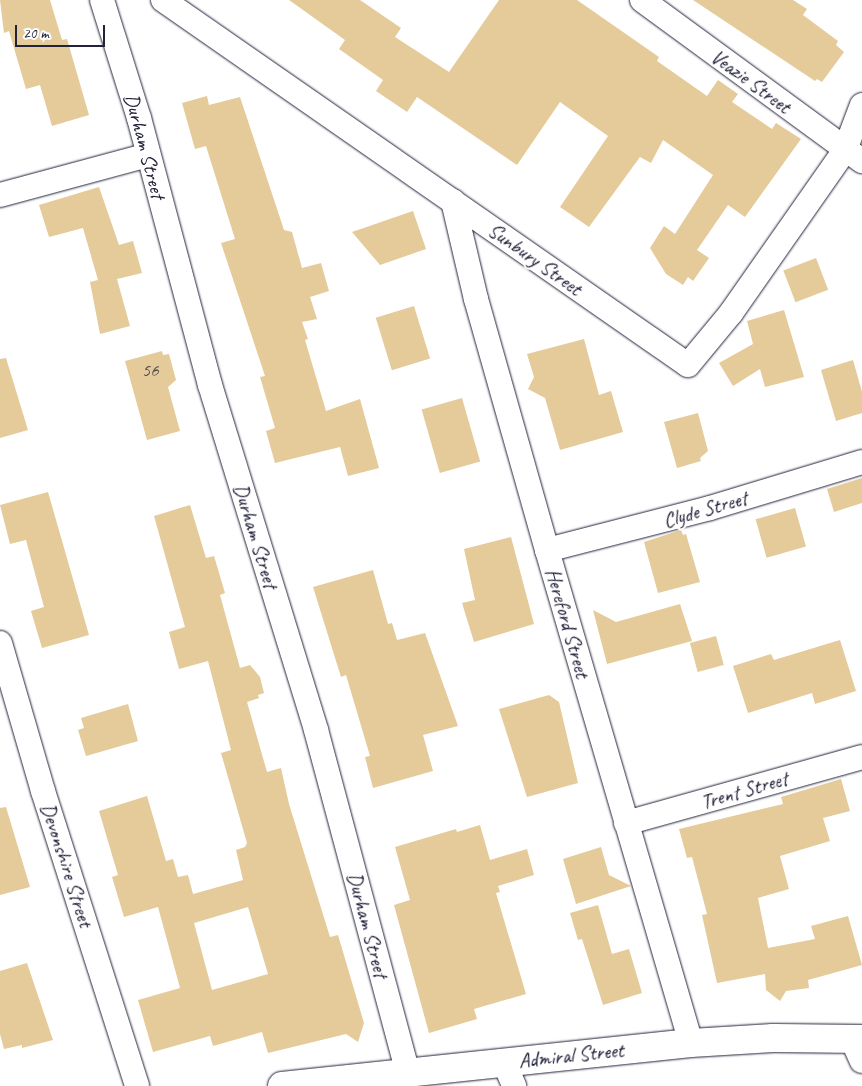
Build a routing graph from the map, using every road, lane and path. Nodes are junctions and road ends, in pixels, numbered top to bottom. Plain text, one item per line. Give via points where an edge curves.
1 (102, 0) edge
2 (163, 0) edge
3 (642, 0) edge
4 (862, 105) edge
5 (148, 155) junction
6 (853, 155) edge
7 (0, 195) edge
8 (453, 201) junction
9 (862, 462) edge
10 (547, 550) junction
11 (0, 643) edge
12 (862, 757) edge
13 (626, 823) junction
14 (691, 1043) junction
15 (859, 1046) edge
16 (408, 1072) junction
17 (509, 1074) edge
18 (138, 1086) edge
19 (282, 1086) edge

1 - 5 street, Durham Street
2 - 8 street, Sunbury Street
3 - 6 street, Veazie Street
4 - 6 street
5 - 7 street
5 - 16 street, Durham Street via 210,385 316,730
6 - 8 street, Sunbury Street via 688,365
8 - 10 street, Hereford Street via 476,299
9 - 10 street, Clyde Street via 710,508
10 - 13 street, Hereford Street
11 - 18 street, Devonshire Street via 43,791
12 - 13 street, Trent Street
13 - 14 street, Hereford Street
14 - 15 main road, Admiral Street via 773,1038
14 - 17 main road, Admiral Street
16 - 17 main road, Admiral Street
16 - 19 main road, Admiral Street

